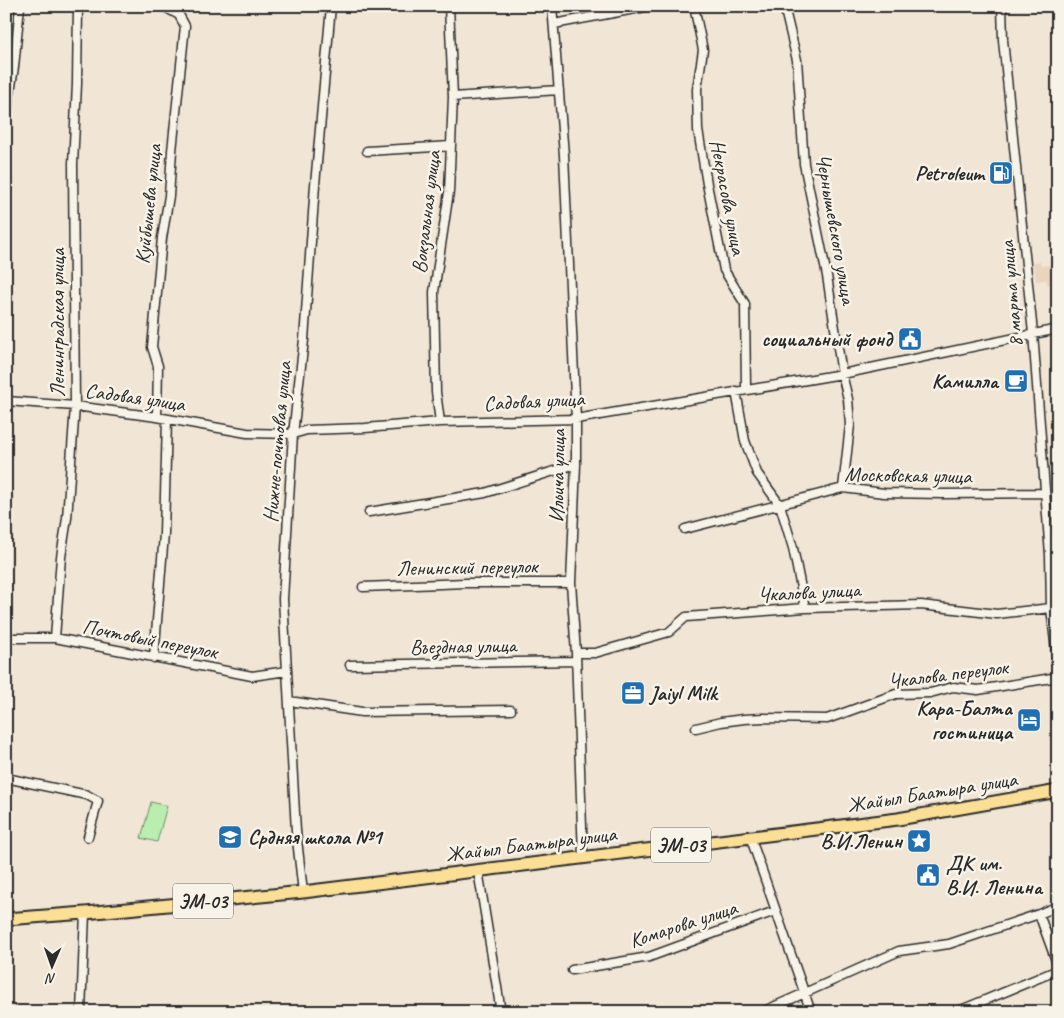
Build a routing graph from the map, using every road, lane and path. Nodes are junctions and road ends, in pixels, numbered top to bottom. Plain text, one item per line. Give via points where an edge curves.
1 (20, 6) edge
2 (78, 6) edge
3 (163, 6) edge
4 (331, 6) edge
5 (448, 6) edge
6 (552, 6) edge
7 (651, 6) edge
8 (694, 6) edge
9 (784, 6) edge
10 (1002, 6) edge
11 (554, 24) junction
12 (559, 90) junction
13 (453, 97) junction
14 (6, 119) edge
15 (451, 146) junction
16 (367, 151) dead end
17 (1058, 329) edge
18 (1033, 333) junction
19 (842, 374) junction
20 (746, 389) junction
21 (736, 391) junction
22 (6, 401) edge
23 (75, 406) junction
24 (157, 417) junction
25 (168, 419) junction
26 (576, 419) junction
27 (440, 422) junction
28 (293, 434) junction
29 (576, 464) junction
30 (843, 488) junction
31 (1045, 493) junction
32 (780, 506) junction
33 (369, 512) dead end
34 (685, 529) dead end
35 (1054, 555) edge
36 (571, 583) junction
37 (363, 587) dead end
38 (805, 608) junction
39 (1051, 608) junction
40 (6, 638) edge
41 (55, 638) junction
42 (576, 657) junction
43 (154, 658) junction
44 (350, 665) dead end
45 (1058, 668) edge
46 (287, 671) junction
47 (1058, 678) edge
48 (289, 701) junction
49 (511, 710) dead end
50 (696, 728) dead end
51 (6, 778) edge
52 (1058, 791) edge
53 (750, 836) junction
54 (88, 837) dead end
55 (583, 857) junction
56 (478, 870) junction
57 (303, 886) junction
58 (1058, 906) edge
59 (775, 911) junction
60 (85, 913) junction
61 (1039, 914) junction
62 (6, 919) edge
63 (1058, 966) edge
64 (572, 970) dead end
65 (1058, 970) edge
66 (804, 993) junction
67 (81, 1012) edge
68 (501, 1012) edge
69 (762, 1012) edge
70 (811, 1012) edge
71 (956, 1012) edge

1 - 14 street
2 - 23 street, Ленинградская улица via 73,164
3 - 24 street, Куйбышева улица via 179,15 185,26 153,329 152,347 158,366
4 - 28 street, Нижне-почтовая улица via 304,340
5 - 13 street, Вокзальная улица
6 - 11 street, Ильича улица
7 - 11 street
8 - 20 street, Некрасова улица via 703,50 697,89 698,130 724,270 745,304
9 - 19 street, Чернышевского улица via 796,60 804,164 828,276
10 - 18 street, 8 марта улица
11 - 12 street, Ильича улица
12 - 13 street
12 - 26 street, Ильича улица
13 - 15 street, Вокзальная улица
15 - 16 street
15 - 27 street, Вокзальная улица via 449,192 434,292 436,392
17 - 18 street, Садовая улица
18 - 19 street, Садовая улица
18 - 31 street, 8 марта улица
19 - 20 street, Садовая улица
19 - 30 street, Чернышевского улица via 850,425
20 - 21 street, Садовая улица
21 - 26 street, Садовая улица
21 - 32 street via 741,424 757,473
22 - 23 street, Садовая улица
23 - 24 street, Садовая улица
23 - 41 street, Ленинградская улица
24 - 25 street, Садовая улица
25 - 28 street, Садовая улица via 247,433
25 - 43 street via 164,534
26 - 27 street, Садовая улица
26 - 29 street, Ильича улица
27 - 28 street, Садовая улица via 307,430
28 - 46 street, Нижне-почтовая улица via 283,599
29 - 33 street via 485,492
29 - 36 street, Ильича улица
30 - 31 street, Московская улица via 894,494
30 - 32 street, Московская улица
31 - 35 street, 8 марта улица
32 - 34 street, Московская улица
32 - 38 street via 794,548
35 - 39 street, 8 марта улица
36 - 37 street, Ленинский переулок
36 - 42 street, Ильича улица
38 - 39 street, Чкалова улица via 922,605 996,614
38 - 42 street, Чкалова улица via 686,617 669,632
39 - 45 street, 8 марта улица
40 - 41 street, Почтовый переулок
41 - 43 street, Почтовый переулок
42 - 44 street, Въездная улица
42 - 55 street, Ильича улица
43 - 46 street, Почтовый переулок via 252,676
46 - 48 street, Нижне-почтовая улица
47 - 50 street, Чкалова переулок via 978,690 952,688 930,693 896,694 827,719 744,719
48 - 49 street via 362,712
48 - 57 street, Нижне-почтовая улица via 296,830
51 - 54 street via 87,795 98,801
52 - 53 highway, Жайыл Баатыра улица / ЭМ-03 via 898,819
53 - 55 highway, Жайыл Баатыра улица / ЭМ-03
53 - 59 street
55 - 56 highway, Жайыл Баатыра улица / ЭМ-03
56 - 57 highway, Жайыл Баатыра улица / ЭМ-03
56 - 68 street
57 - 60 highway, Жайыл Баатыра улица / ЭМ-03
58 - 61 street
59 - 64 street, Комарова улица via 649,957
59 - 66 street
60 - 62 highway, Жайыл Баатыра улица / ЭМ-03
60 - 67 street
61 - 63 street
61 - 66 street via 949,944 899,951
65 - 71 street
66 - 69 street
66 - 70 street

